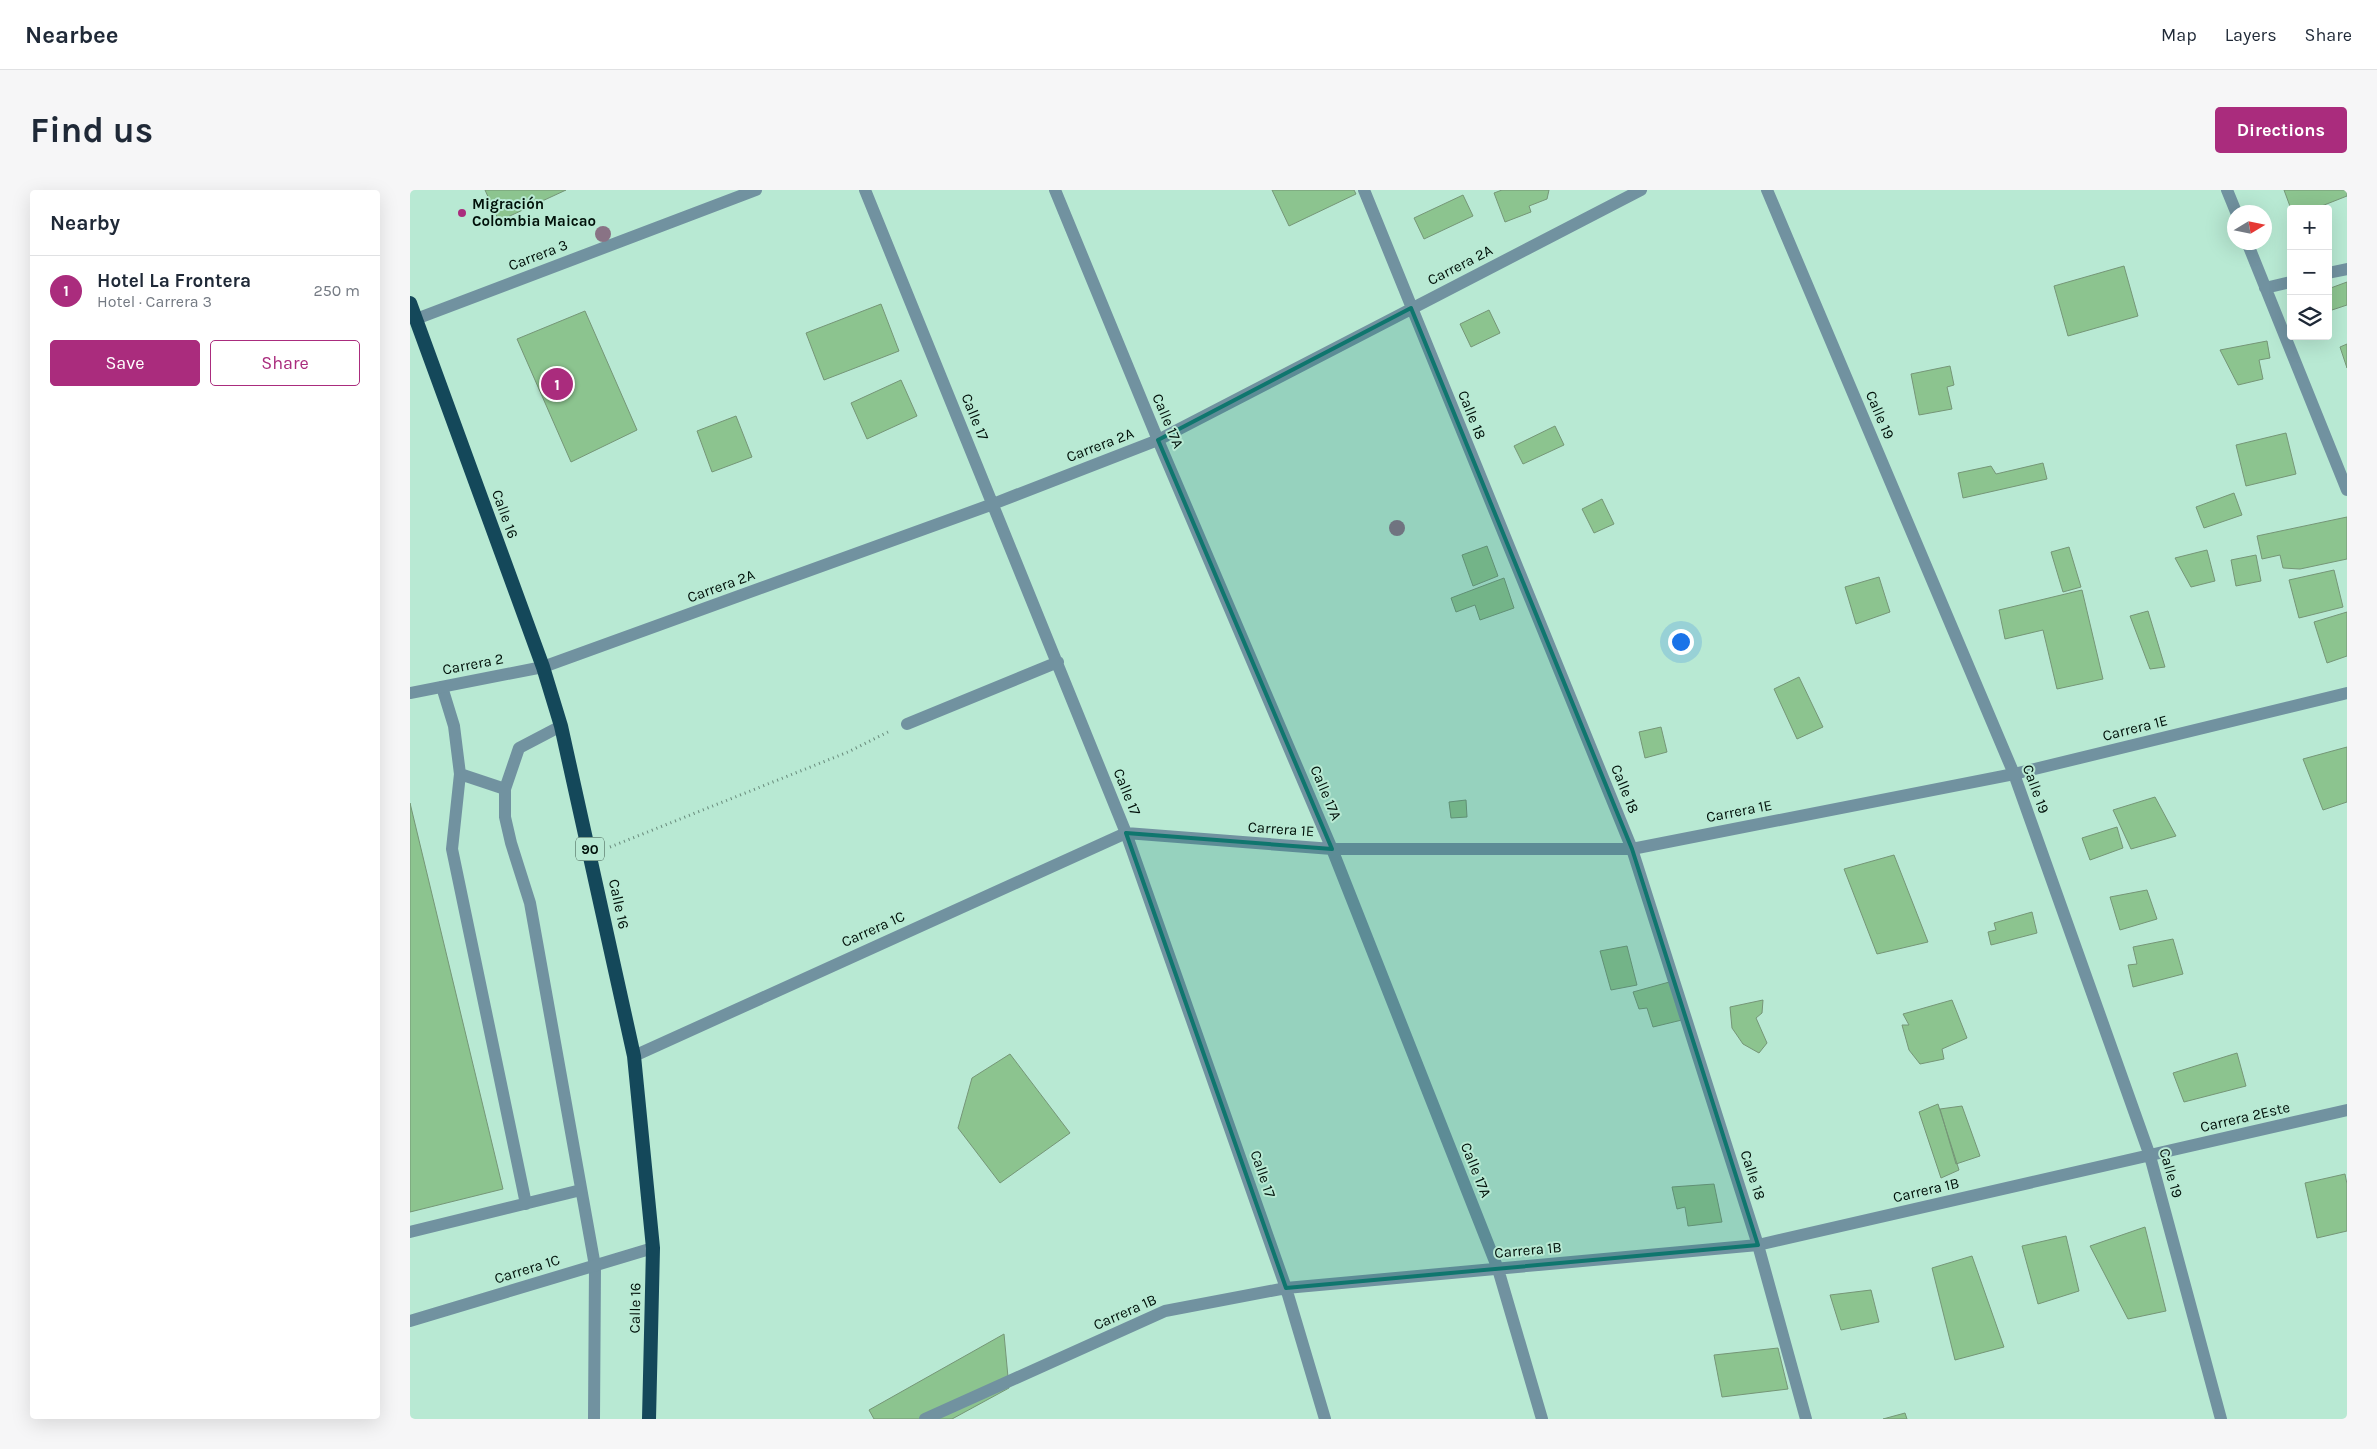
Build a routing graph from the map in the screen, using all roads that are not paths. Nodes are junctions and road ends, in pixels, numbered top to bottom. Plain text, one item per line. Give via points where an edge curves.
1 (756, 190) edge
2 (865, 190) edge
3 (1055, 190) edge
4 (1364, 190) edge
5 (1641, 190) edge
6 (1768, 190) edge
7 (2227, 190) edge
8 (2233, 205) edge
9 (2250, 250) edge
10 (2347, 269) edge
11 (2332, 272) edge
12 (2287, 283) edge
13 (2265, 288) junction
14 (410, 303) edge
15 (1411, 308) junction
16 (416, 319) junction
17 (1158, 440) junction
18 (2347, 490) edge
19 (993, 504) junction
20 (1058, 662) junction
21 (543, 667) junction
22 (442, 687) junction
23 (2347, 693) edge
24 (410, 694) edge
25 (907, 724) road end
26 (562, 726) junction
27 (460, 774) junction
28 (2014, 774) junction
29 (505, 789) junction
30 (1126, 833) junction
31 (1332, 849) junction
32 (1632, 849) junction
33 (634, 1056) junction
34 (2347, 1110) edge
35 (2150, 1156) junction
36 (581, 1190) junction
37 (526, 1204) junction
38 (410, 1232) edge
39 (1758, 1246) junction
40 (652, 1248) junction
41 (595, 1266) junction
42 (1498, 1269) junction
43 (1286, 1288) junction
44 (410, 1321) edge
45 (594, 1419) edge
46 (649, 1419) edge
47 (925, 1419) edge
48 (1325, 1419) edge
49 (1542, 1419) edge
50 (1806, 1419) edge
51 (2221, 1419) edge

1 - 16 street, Carrera 3
2 - 19 street, Calle 17
3 - 17 street, Calle 17A
4 - 15 street, Calle 18
5 - 15 street, Carrera 2A
6 - 28 street, Calle 19
7 - 8 street
9 - 13 street
10 - 11 street
12 - 13 street
13 - 18 street
14 - 16 highway, Calle 16 / 90
15 - 17 street, Carrera 2A
15 - 32 street, Calle 18
16 - 21 highway, Calle 16 / 90
17 - 19 street, Carrera 2A
17 - 31 street, Calle 17A
19 - 20 street, Calle 17
19 - 21 street, Carrera 2A
20 - 25 street
20 - 30 street, Calle 17
21 - 22 street, Carrera 2
21 - 26 highway, Calle 16 / 90
22 - 24 street, Carrera 2
22 - 27 street via 454,726
23 - 28 street, Carrera 1E
26 - 29 street via 518,748
26 - 33 highway, Calle 16 / 90
27 - 29 street
27 - 37 street via 452,850
28 - 32 street, Carrera 1E
28 - 35 street, Calle 19
29 - 36 street via 505,817 530,903
30 - 31 street, Carrera 1E
30 - 33 street, Carrera 1C
30 - 43 street, Calle 17
31 - 32 street, Carrera 1E
31 - 42 street, Calle 17A
32 - 39 street, Calle 18
33 - 40 highway, Calle 16 / 90
34 - 35 street, Carrera 2Este
35 - 39 street, Carrera 1B
35 - 51 street, Calle 19
36 - 37 street
36 - 41 street
37 - 38 street
39 - 42 street, Carrera 1B
39 - 50 street, Calle 18
40 - 41 street, Carrera 1C
40 - 46 highway, Calle 16 / 90
41 - 44 street, Carrera 1C
41 - 45 street
42 - 43 street, Carrera 1B
42 - 49 street, Calle 17A
43 - 47 street, Carrera 1B via 1165,1311
43 - 48 street, Calle 17

